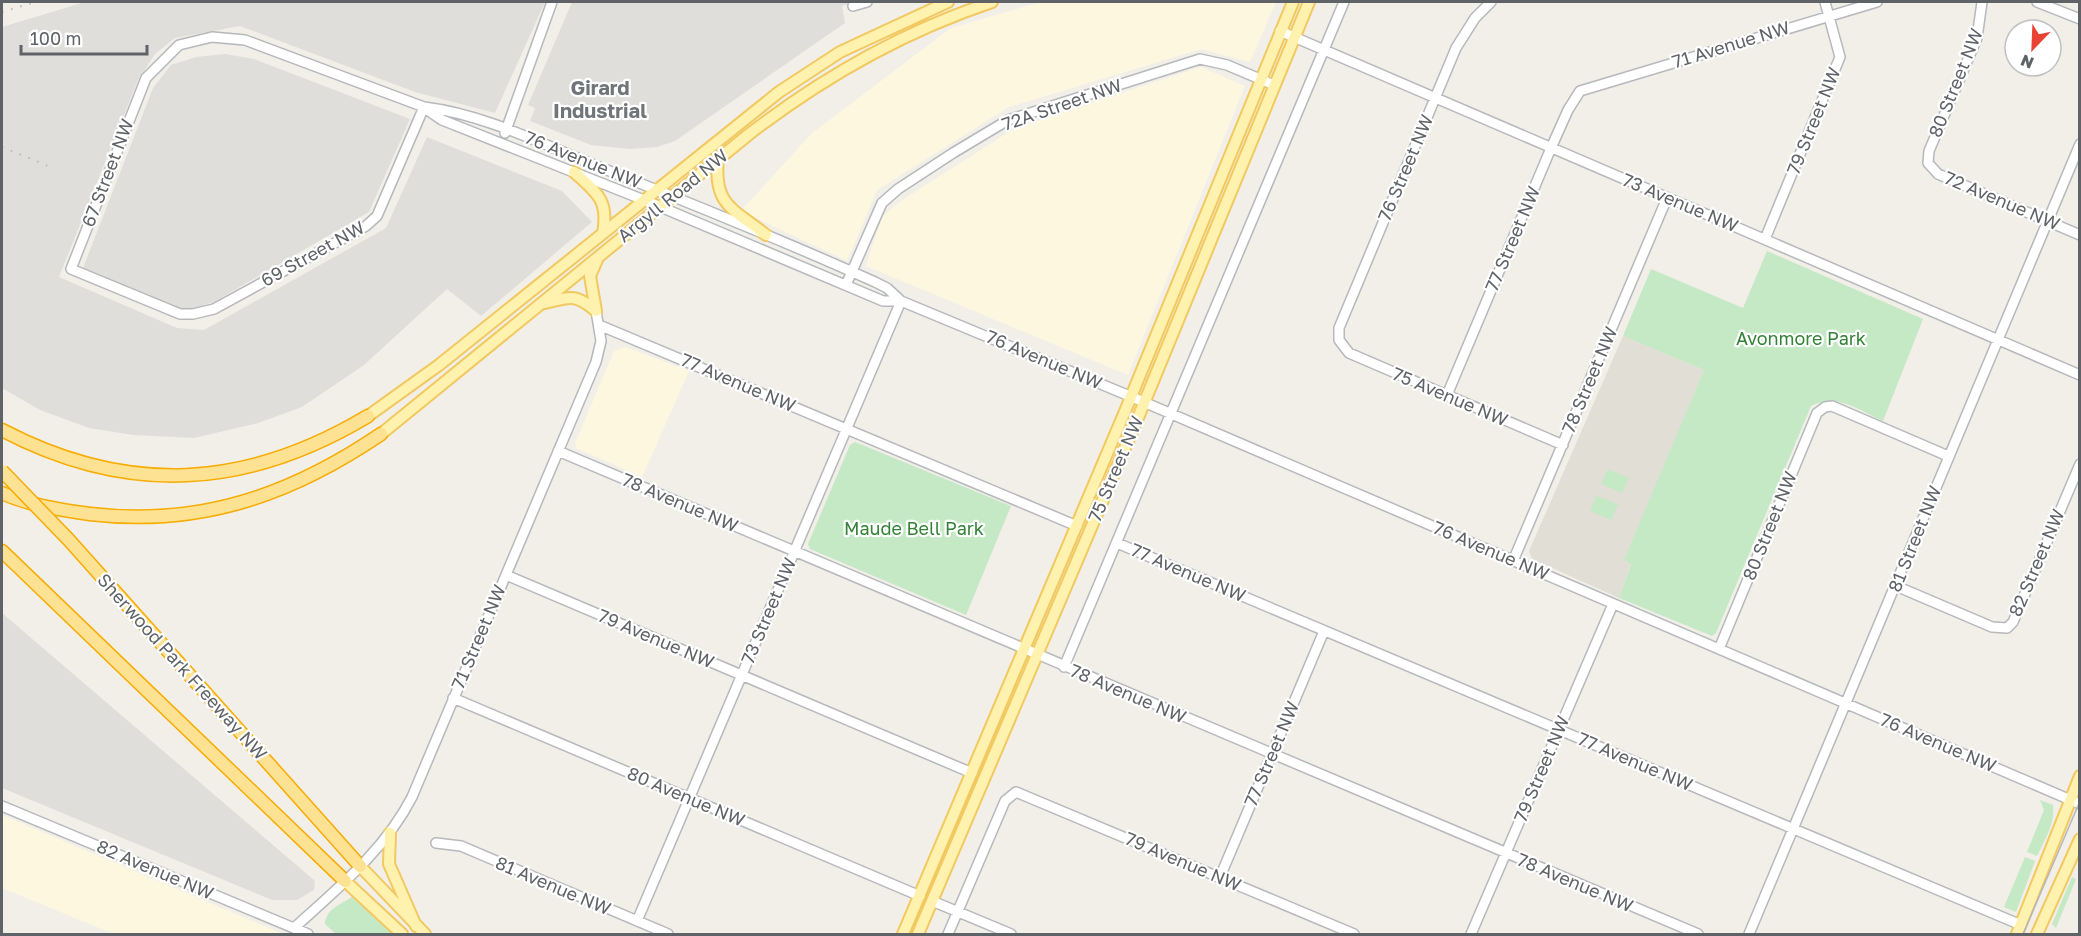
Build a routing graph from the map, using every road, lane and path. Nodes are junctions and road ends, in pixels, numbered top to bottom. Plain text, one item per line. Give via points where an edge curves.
1 (552, 2) edge
2 (867, 2) edge
3 (948, 2) edge
4 (992, 2) edge
5 (1293, 2) edge
6 (1308, 2) edge
7 (1344, 2) edge
8 (1491, 2) edge
9 (1825, 2) edge
10 (1877, 2) edge
11 (1982, 2) edge
12 (2037, 2) edge
13 (853, 6) dead end
14 (1829, 16) junction
15 (2079, 19) edge
16 (1280, 31) junction
17 (1294, 37) junction
18 (1323, 50) junction
19 (146, 78) joint
20 (1259, 79) junction
21 (1274, 85) junction
22 (1586, 89) joint
23 (1435, 98) junction
24 (424, 107) junction
25 (506, 129) junction
26 (499, 143) junction
27 (2079, 144) edge
28 (1551, 148) junction
29 (718, 159) junction
30 (1928, 164) joint
31 (574, 172) junction
32 (657, 189) junction
33 (674, 195) junction
34 (1667, 198) junction
35 (644, 200) junction
36 (659, 207) junction
37 (2047, 221) junction
38 (603, 233) junction
39 (766, 235) junction
40 (2079, 235) edge
41 (1765, 239) junction
42 (598, 256) junction
43 (852, 271) junction
44 (846, 285) junction
45 (901, 301) junction
46 (540, 304) junction
47 (596, 311) junction
48 (206, 312) joint
49 (599, 325) junction
50 (1997, 340) junction
51 (1340, 344) joint
52 (2079, 375) edge
53 (1447, 395) junction
54 (1132, 397) junction
55 (1144, 402) junction
56 (1172, 414) junction
57 (368, 416) joint
58 (847, 429) junction
59 (2, 430) edge
60 (381, 434) joint
61 (1563, 445) junction
62 (558, 451) junction
63 (1948, 456) junction
64 (2079, 464) edge
65 (2, 471) edge
66 (2, 493) edge
67 (1077, 526) junction
68 (1117, 543) junction
69 (2, 551) edge
70 (795, 552) junction
71 (1513, 561) junction
72 (506, 574) junction
73 (1896, 586) junction
74 (1612, 604) junction
75 (1324, 631) junction
76 (1719, 649) junction
77 (1024, 650) junction
78 (1037, 655) junction
79 (1064, 667) junction
80 (742, 676) junction
81 (453, 698) junction
82 (1846, 704) junction
83 (1559, 730) junction
84 (1271, 754) junction
85 (972, 773) junction
86 (2079, 776) edge
87 (690, 799) junction
88 (2074, 802) edge
89 (2, 806) edge
90 (1793, 830) junction
91 (390, 833) junction
92 (2079, 839) edge
93 (436, 843) dead end
94 (1506, 854) junction
95 (360, 866) junction
96 (1220, 878) junction
97 (345, 881) junction
98 (920, 896) junction
99 (932, 901) junction
100 (958, 912) junction
101 (637, 921) junction
102 (416, 926) junction
103 (294, 928) junction
104 (2019, 930) edge
105 (308, 934) edge
106 (402, 934) edge
107 (425, 934) edge
108 (668, 934) edge
109 (903, 934) edge
110 (918, 934) edge
111 (948, 934) edge
112 (1011, 934) edge
113 (1354, 934) edge
114 (1471, 934) edge
115 (1698, 934) edge
116 (1749, 934) edge
117 (2040, 934) edge

1 - 25 street
2 - 13 street
3 - 32 main road, Argyll Road NW via 880,31 820,64 760,106
4 - 29 main road, Argyll Road NW via 915,31 828,77
5 - 16 main road, 75 Street NW
6 - 17 main road, 75 Street NW
7 - 18 street, 75 Street NW
8 - 23 street, 76 Street NW via 1461,39
9 - 14 street, 79 Street NW
10 - 14 street, 71 Avenue NW
11 - 30 street, 80 Street NW via 1977,38 1929,151
12 - 15 street
14 - 22 street, 71 Avenue NW
14 - 41 street, 79 Street NW via 1840,57
16 - 17 street, 73 Avenue NW
16 - 20 main road, 75 Street NW
17 - 18 street, 73 Avenue NW
17 - 21 main road, 75 Street NW
18 - 23 street, 73 Avenue NW
18 - 56 street, 75 Street NW
19 - 24 street, 76 Avenue NW via 178,45 212,37 245,40
19 - 48 street, 67 Street NW via 71,269 180,314
20 - 21 street, 72A Street NW
20 - 43 street, 72A Street NW via 1200,59 1008,120 882,203
20 - 54 main road, 75 Street NW
21 - 55 main road, 75 Street NW
22 - 28 street, 77 Street NW via 1573,100
23 - 28 street, 73 Avenue NW
23 - 51 street, 76 Street NW via 1339,328
24 - 25 street, 76 Avenue NW
24 - 26 street, 76 Avenue NW via 442,120
24 - 48 street, 69 Street NW via 377,216
25 - 26 street
25 - 32 street, 76 Avenue NW
26 - 31 street, 76 Avenue NW
27 - 37 street, 81 Street NW
28 - 34 street, 73 Avenue NW
28 - 53 street, 77 Street NW
29 - 33 main road, Argyll Road NW
29 - 39 main road via 719,193 731,209
30 - 37 street, 72 Avenue NW via 1938,174
31 - 35 street, 76 Avenue NW
31 - 38 main road via 604,204
32 - 33 street, 76 Avenue NW
32 - 35 main road, Argyll Road NW
33 - 36 main road, Argyll Road NW
33 - 39 street, 76 Avenue NW
34 - 41 street, 73 Avenue NW
34 - 61 street, 78 Street NW
35 - 36 street, 76 Avenue NW
35 - 38 main road, Argyll Road NW
36 - 42 main road, Argyll Road NW
36 - 44 street, 76 Avenue NW
37 - 40 street, 72 Avenue NW
37 - 50 street, 81 Street NW
38 - 57 main road, Argyll Road NW via 439,365
39 - 43 street, 76 Avenue NW
41 - 50 street, 73 Avenue NW
42 - 46 main road, Argyll Road NW
42 - 47 main road via 590,276
43 - 44 street, 72A Street NW
43 - 45 street, 76 Avenue NW via 887,288
44 - 45 street, 76 Avenue NW via 883,301
45 - 54 street, 76 Avenue NW
45 - 58 street, 73 Street NW
46 - 47 main road via 578,298
46 - 60 main road, Argyll Road NW
47 - 49 street, 71 Street NW
49 - 58 street, 77 Avenue NW
49 - 62 street, 71 Street NW via 598,357
50 - 52 street, 73 Avenue NW
50 - 63 street, 81 Street NW
51 - 53 street, 75 Avenue NW via 1349,353
53 - 61 street, 75 Avenue NW
54 - 55 street, 76 Avenue NW
54 - 67 main road, 75 Street NW
55 - 56 street, 76 Avenue NW
55 - 78 main road, 75 Street NW
56 - 68 street, 75 Street NW
56 - 71 street, 76 Avenue NW
57 - 59 highway via 324,441 278,459 186,476 145,476 88,466 32,446
58 - 67 street, 77 Avenue NW
58 - 70 street, 73 Street NW
60 - 66 highway via 314,476 208,512 160,518 114,517 62,511
61 - 71 street, 78 Street NW
62 - 70 street, 78 Avenue NW
62 - 72 street, 71 Street NW
63 - 73 street, 81 Street NW
63 - 76 street, 80 Street NW via 1832,406 1824,407 1817,413
64 - 73 street, 82 Street NW via 2013,622 2007,628 1992,627
65 - 95 highway, Sherwood Park Freeway NW, bridge via 68,539
67 - 77 main road, 75 Street NW
68 - 75 street, 77 Avenue NW
68 - 79 street, 75 Street NW
69 - 97 highway, Sherwood Park Freeway NW
70 - 77 street, 78 Avenue NW
70 - 80 street, 73 Street NW
71 - 74 street, 76 Avenue NW
72 - 80 street, 79 Avenue NW
72 - 81 street, 71 Street NW
73 - 82 street, 81 Street NW
74 - 76 street, 76 Avenue NW
74 - 83 street, 79 Street NW
75 - 83 street, 77 Avenue NW
75 - 84 street, 77 Street NW
76 - 82 street, 76 Avenue NW
77 - 78 street, 78 Avenue NW
77 - 85 main road, 75 Street NW
78 - 79 street, 78 Avenue NW
78 - 99 main road, 75 Street NW
79 - 84 street, 78 Avenue NW
80 - 85 street, 79 Avenue NW
80 - 87 street, 73 Street NW
81 - 87 street, 80 Avenue NW
81 - 91 street, 71 Street NW via 412,797
82 - 88 street, 76 Avenue NW
82 - 90 street, 81 Street NW
83 - 90 street, 77 Avenue NW
83 - 94 street, 79 Street NW
84 - 94 street, 78 Avenue NW
84 - 96 street, 77 Street NW
85 - 98 main road, 75 Street NW
86 - 88 main road
87 - 98 street, 80 Avenue NW
87 - 101 street, 73 Street NW
88 - 104 main road
89 - 103 street, 82 Avenue NW
90 - 104 street, 77 Avenue NW
90 - 116 street, 81 Street NW
91 - 95 street, 71 Street NW
91 - 102 main road via 389,864
92 - 117 main road
93 - 101 street, 81 Avenue NW via 461,846
94 - 114 street, 79 Street NW
94 - 115 street, 78 Avenue NW
95 - 97 street, 71 Street NW
95 - 102 main road
96 - 100 street, 79 Avenue NW via 1019,793 1011,793
96 - 113 street, 79 Avenue NW
97 - 103 street, 71 Street NW
97 - 106 main road
98 - 109 main road, 75 Street NW
99 - 100 street
99 - 110 main road, 75 Street NW
100 - 111 street
100 - 112 street
101 - 108 street, 81 Avenue NW
102 - 107 main road
103 - 105 street, 82 Avenue NW

